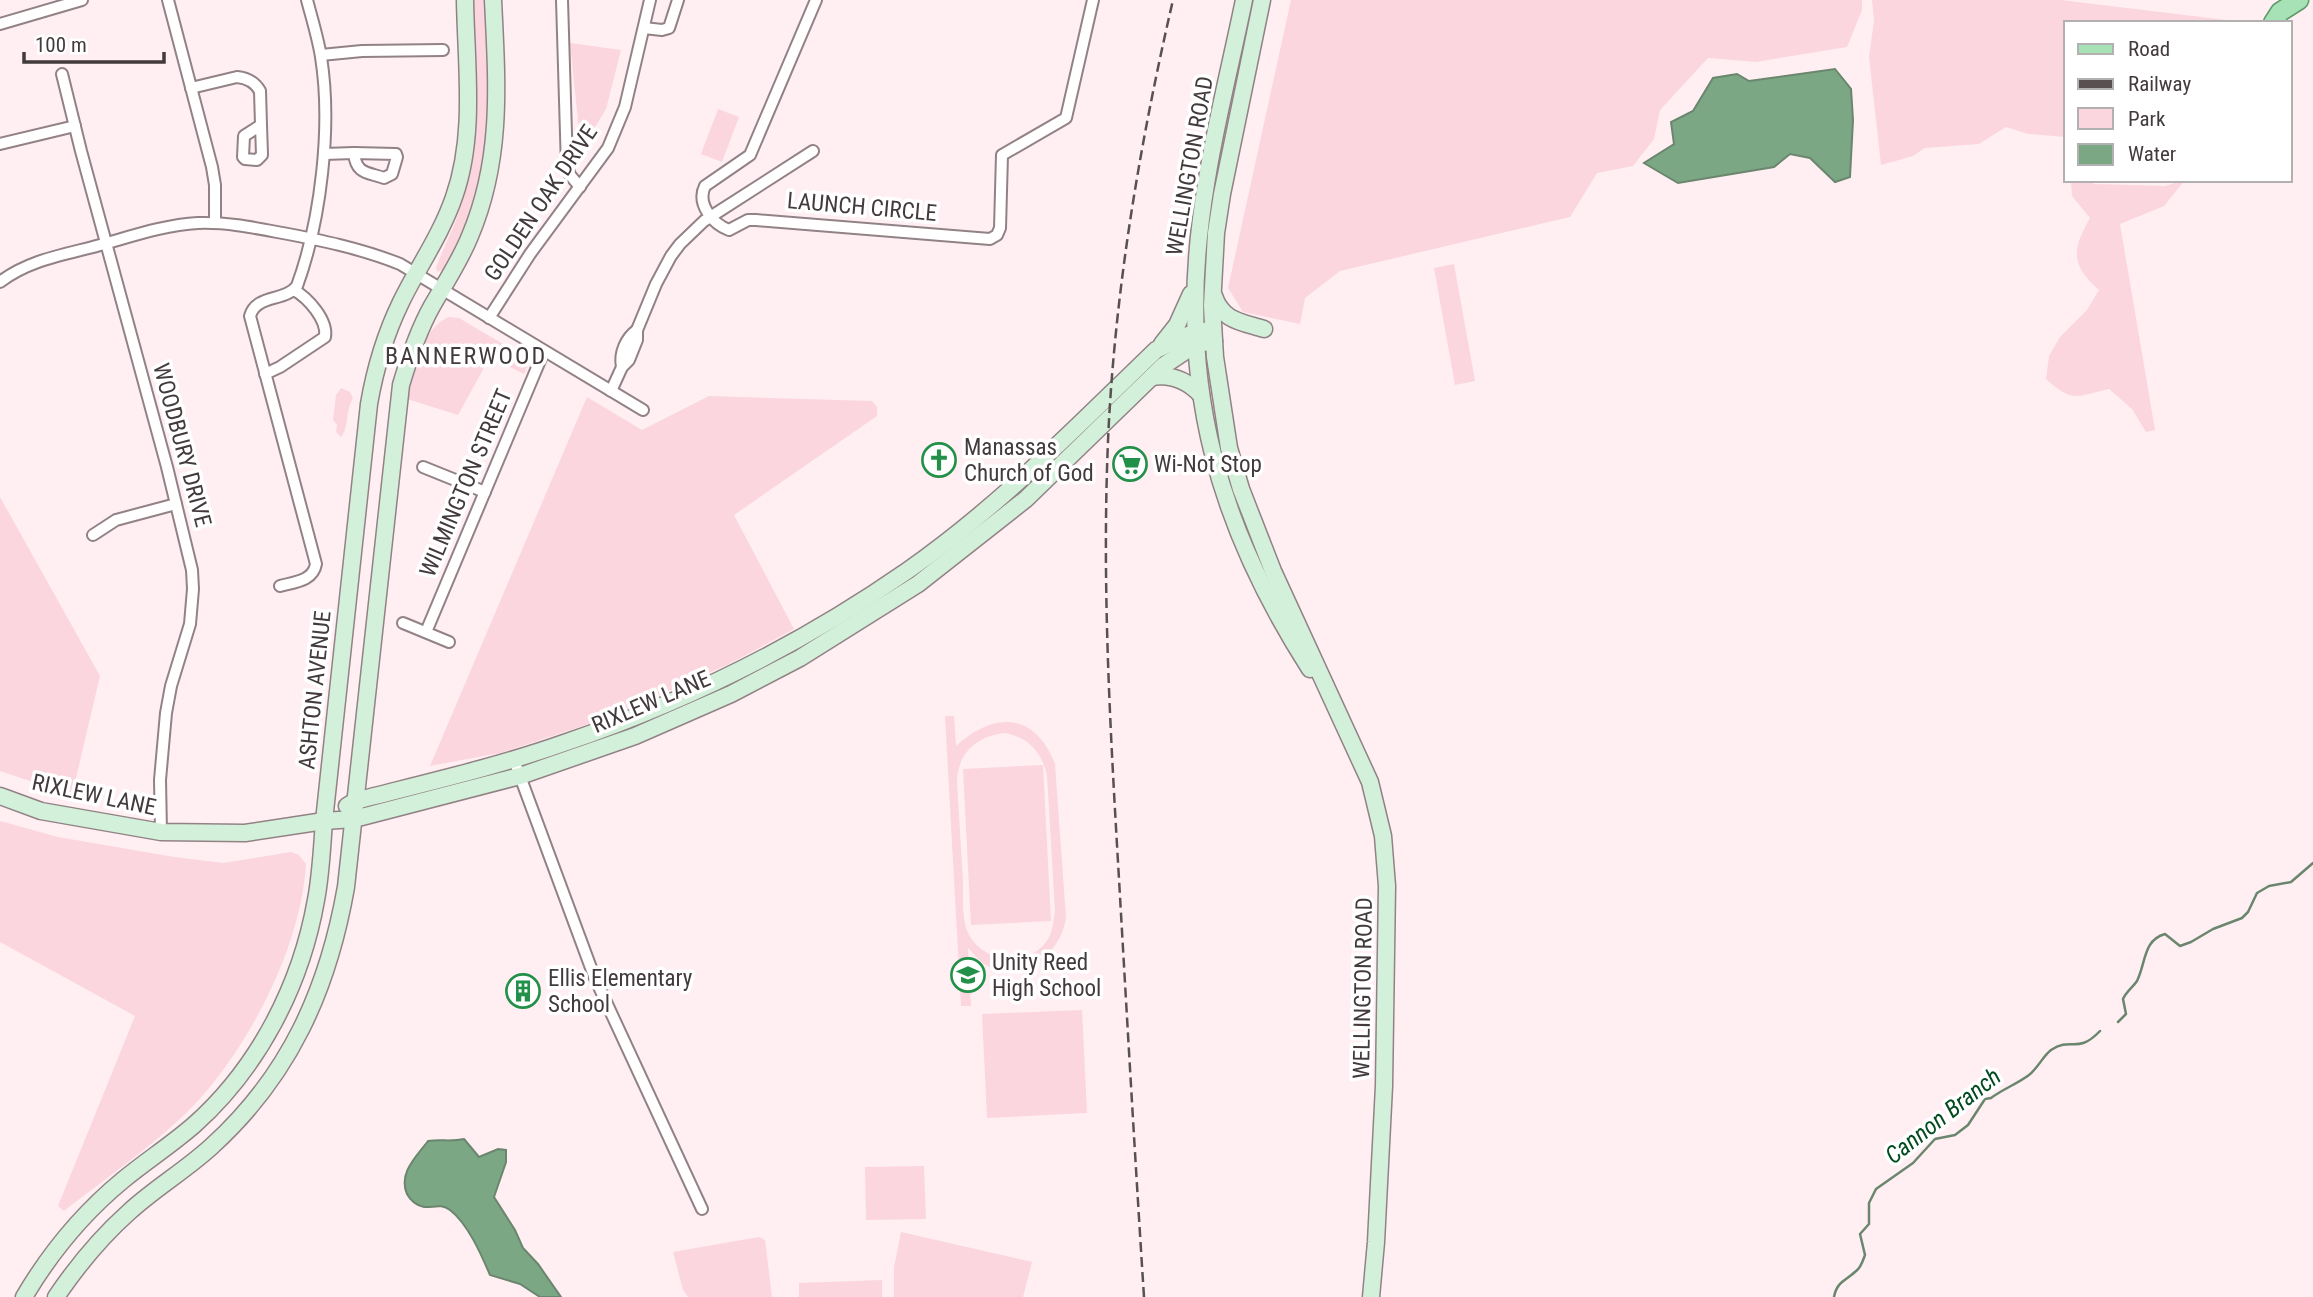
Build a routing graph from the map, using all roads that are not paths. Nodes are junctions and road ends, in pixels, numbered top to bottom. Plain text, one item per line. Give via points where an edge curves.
1 (36, 0) edge
2 (82, 0) edge
3 (168, 0) edge
4 (307, 0) edge
5 (465, 0) edge
6 (493, 0) edge
7 (562, 0) edge
8 (650, 0) edge
9 (678, 0) edge
10 (816, 0) edge
11 (1093, 0) edge
12 (1244, 0) edge
13 (1262, 0) edge
14 (2299, 0) edge
15 (41, 13) junction
16 (2274, 21) edge
17 (0, 24) edge
18 (644, 28) junction
19 (443, 50) dead end
20 (321, 55) junction
21 (62, 74) dead end
22 (191, 88) junction
23 (261, 125) dead end
24 (75, 126) junction
25 (0, 144) edge
26 (813, 151) dead end
27 (354, 153) dead end
28 (324, 154) junction
29 (580, 187) junction
30 (711, 216) junction
31 (215, 223) junction
32 (309, 238) junction
33 (106, 243) junction
34 (1195, 271) junction
35 (416, 274) junction
36 (0, 282) edge
37 (442, 289) junction
38 (294, 290) junction
39 (1213, 293) junction
40 (489, 317) junction
41 (1264, 328) dead end
42 (1213, 335) junction
43 (1196, 338) junction
44 (1156, 350) junction
45 (544, 351) junction
46 (265, 374) junction
47 (1152, 377) junction
48 (611, 391) junction
49 (1201, 394) junction
50 (643, 410) dead end
51 (423, 467) dead end
52 (485, 492) junction
53 (176, 504) junction
54 (93, 535) dead end
55 (280, 586) dead end
56 (403, 623) dead end
57 (426, 632) junction
58 (449, 642) dead end
59 (1326, 690) junction
60 (514, 760) junction
61 (520, 776) junction
62 (0, 796) edge
63 (355, 801) junction
64 (354, 819) junction
65 (324, 821) junction
66 (161, 832) junction
67 (702, 1209) dead end
68 (24, 1297) edge
69 (56, 1297) edge
70 (1371, 1297) edge

1 - 15 street
2 - 15 street
3 - 22 street
4 - 20 street
5 - 35 main road, ASHTON AVENUE via 464,162 446,219
6 - 37 main road via 497,103 491,173 469,240
7 - 29 street via 566,159 569,175
8 - 18 street, GOLDEN OAK DRIVE
9 - 18 street via 669,28
10 - 30 street via 750,155 702,191
11 - 30 street, LAUNCH CIRCLE via 1066,118 1002,155 1000,228 990,239 756,220 729,230
12 - 34 main road, WELLINGTON ROAD via 1204,197
13 - 39 main road, WELLINGTON ROAD via 1222,194
14 - 16 main road
15 - 17 street
18 - 29 street, GOLDEN OAK DRIVE via 618,128
19 - 20 street
20 - 28 street
21 - 24 street, WOODBURY DRIVE
22 - 23 street via 237,77 255,83 260,91
22 - 31 street via 215,185
24 - 25 street
24 - 33 street, WOODBURY DRIVE
26 - 30 street
27 - 28 street
28 - 32 street
29 - 40 street, GOLDEN OAK DRIVE
30 - 48 street via 691,231 671,256 637,330 629,337
31 - 32 street
31 - 33 street via 173,226
32 - 35 street via 348,245
32 - 38 street
33 - 36 street via 34,262
33 - 53 street, WOODBURY DRIVE
34 - 43 main road, WELLINGTON ROAD
34 - 44 main road via 1185,310
35 - 37 street
35 - 65 main road, ASHTON AVENUE via 388,332 369,404
37 - 40 street
37 - 63 main road via 418,334 397,410
38 - 46 street via 260,302 251,311
38 - 46 street via 308,300 325,326 325,337
39 - 41 main road via 1228,317
39 - 42 main road, WELLINGTON ROAD
40 - 45 street
42 - 43 main road, RIXLEW LANE
42 - 59 main road, WELLINGTON ROAD via 1219,395 1241,489
43 - 44 main road, RIXLEW LANE
43 - 47 main road, RIXLEW LANE
43 - 49 main road, WELLINGTON ROAD
44 - 60 main road, RIXLEW LANE via 1019,482 908,570 855,604 771,653 665,705
45 - 48 street
45 - 52 street, WILMINGTON STREET
46 - 55 street via 316,564 308,578
47 - 49 main road via 1181,380
47 - 61 main road, RIXLEW LANE via 1018,506 876,612 800,658 686,714
48 - 50 street
49 - 59 main road, WELLINGTON ROAD via 1216,471 1250,563
51 - 52 street
52 - 57 street, WILMINGTON STREET
53 - 54 street via 116,520
53 - 66 street, WOODBURY DRIVE via 190,559 193,599 166,712
56 - 57 street
57 - 58 street
59 - 70 main road, WELLINGTON ROAD via 1370,782 1386,862 1383,1112
60 - 61 street
60 - 63 main road, RIXLEW LANE
61 - 64 main road, RIXLEW LANE
61 - 67 street via 594,976
62 - 66 main road, RIXLEW LANE via 41,811
63 - 64 main road
63 - 65 main road, RIXLEW LANE
64 - 65 main road, RIXLEW LANE
64 - 69 main road via 332,955 292,1048 237,1121 129,1212 85,1257
65 - 66 main road, RIXLEW LANE via 245,833
65 - 68 main road, ASHTON AVENUE via 310,930 292,984 267,1036 214,1106 79,1222

